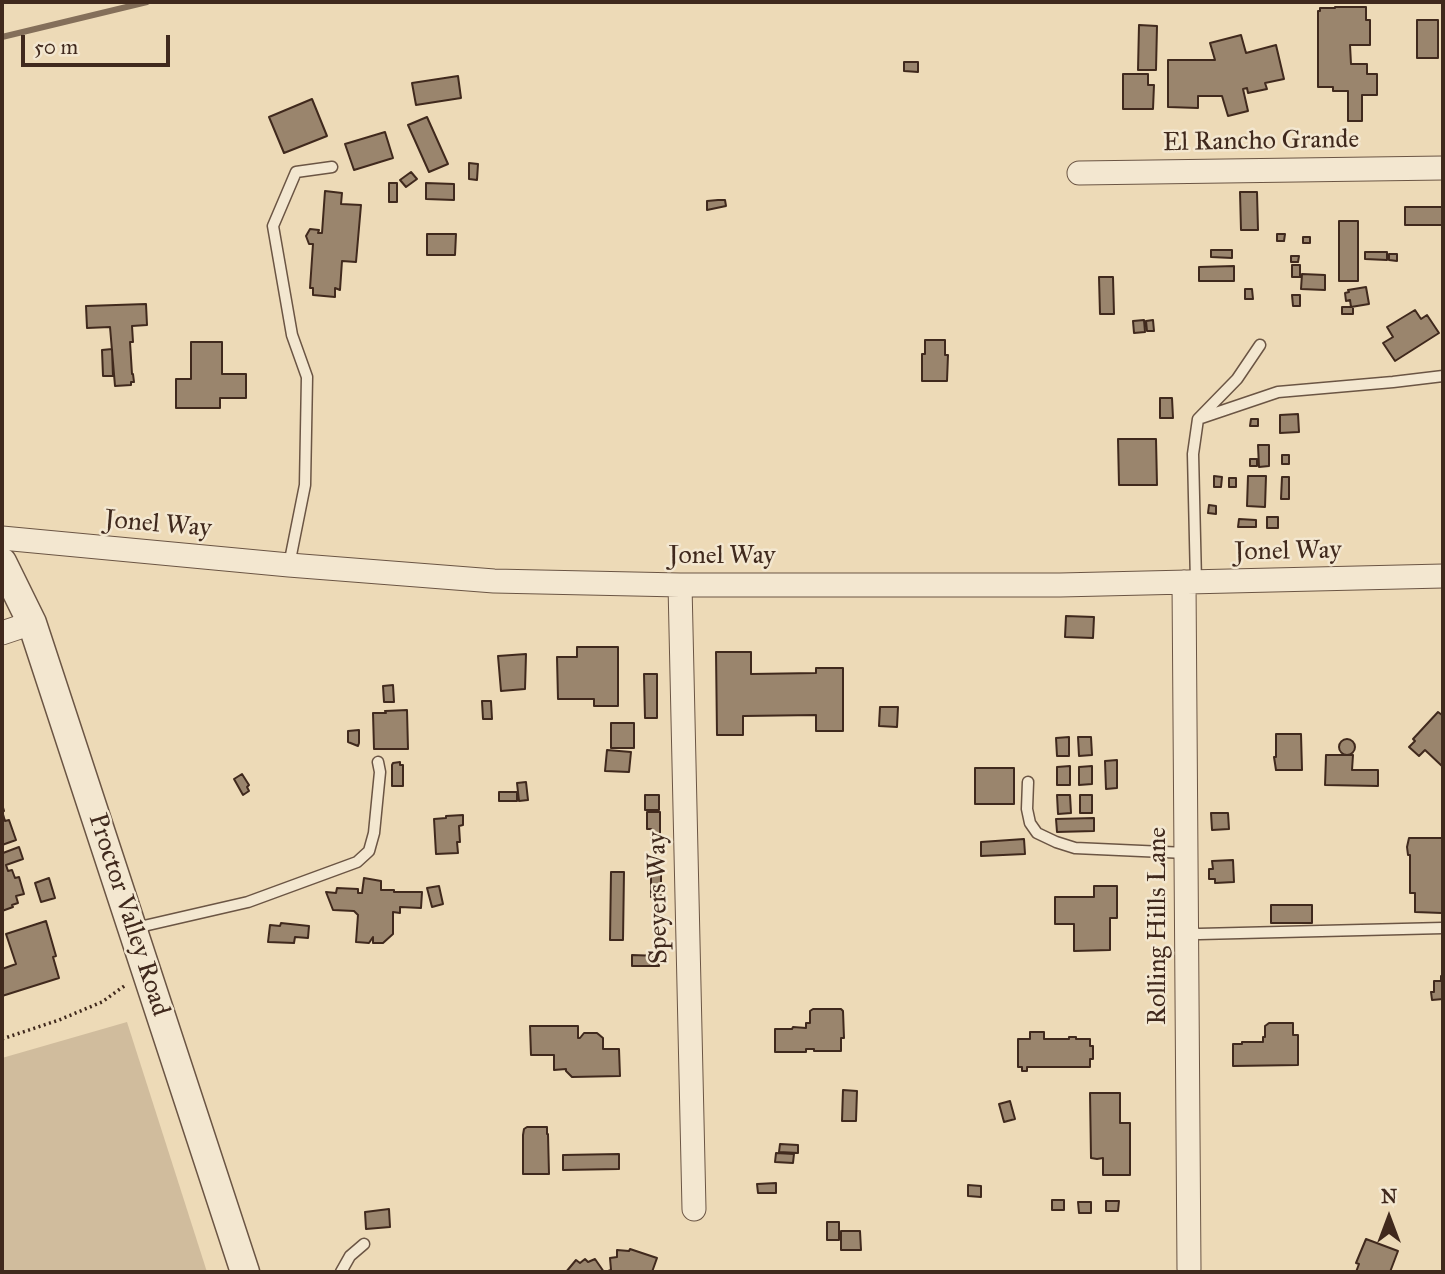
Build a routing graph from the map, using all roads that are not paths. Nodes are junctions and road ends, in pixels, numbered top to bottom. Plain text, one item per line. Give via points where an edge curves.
1 (331, 167) dead end
2 (1443, 168) edge
3 (1079, 173) dead end
4 (1260, 345) dead end
5 (1443, 376) edge
6 (1198, 419) junction
7 (3, 541) edge
8 (289, 565) junction
9 (1443, 576) edge
10 (1190, 582) junction
11 (680, 585) junction
12 (32, 623) junction
13 (2, 633) edge
14 (378, 762) dead end
15 (1028, 782) dead end
16 (1186, 853) junction
17 (1443, 928) edge
18 (132, 929) junction
19 (1187, 931) junction
20 (694, 1209) dead end
21 (364, 1244) dead end
22 (1189, 1269) dead end
23 (245, 1272) edge
24 (341, 1272) edge

1 - 8 lane via 296,172 273,226 292,335 307,377 305,485
2 - 3 street, El Rancho Grande
4 - 6 lane via 1237,379
5 - 6 lane via 1278,392
6 - 10 lane via 1192,454
7 - 8 street, Jonel Way
7 - 12 street, Proctor Valley Road
8 - 11 street, Jonel Way via 494,581
9 - 10 street, Jonel Way
10 - 11 street, Jonel Way
10 - 16 street, Rolling Hills Lane
11 - 20 street, Speyers Way
12 - 13 street
12 - 18 street, Proctor Valley Road
14 - 18 lane via 374,834 369,850 357,862 248,902
15 - 16 lane via 1030,823 1037,833 1055,842 1075,848
16 - 19 street, Rolling Hills Lane
17 - 19 lane
18 - 23 street, Proctor Valley Road
19 - 22 street, Rolling Hills Lane
21 - 24 lane

